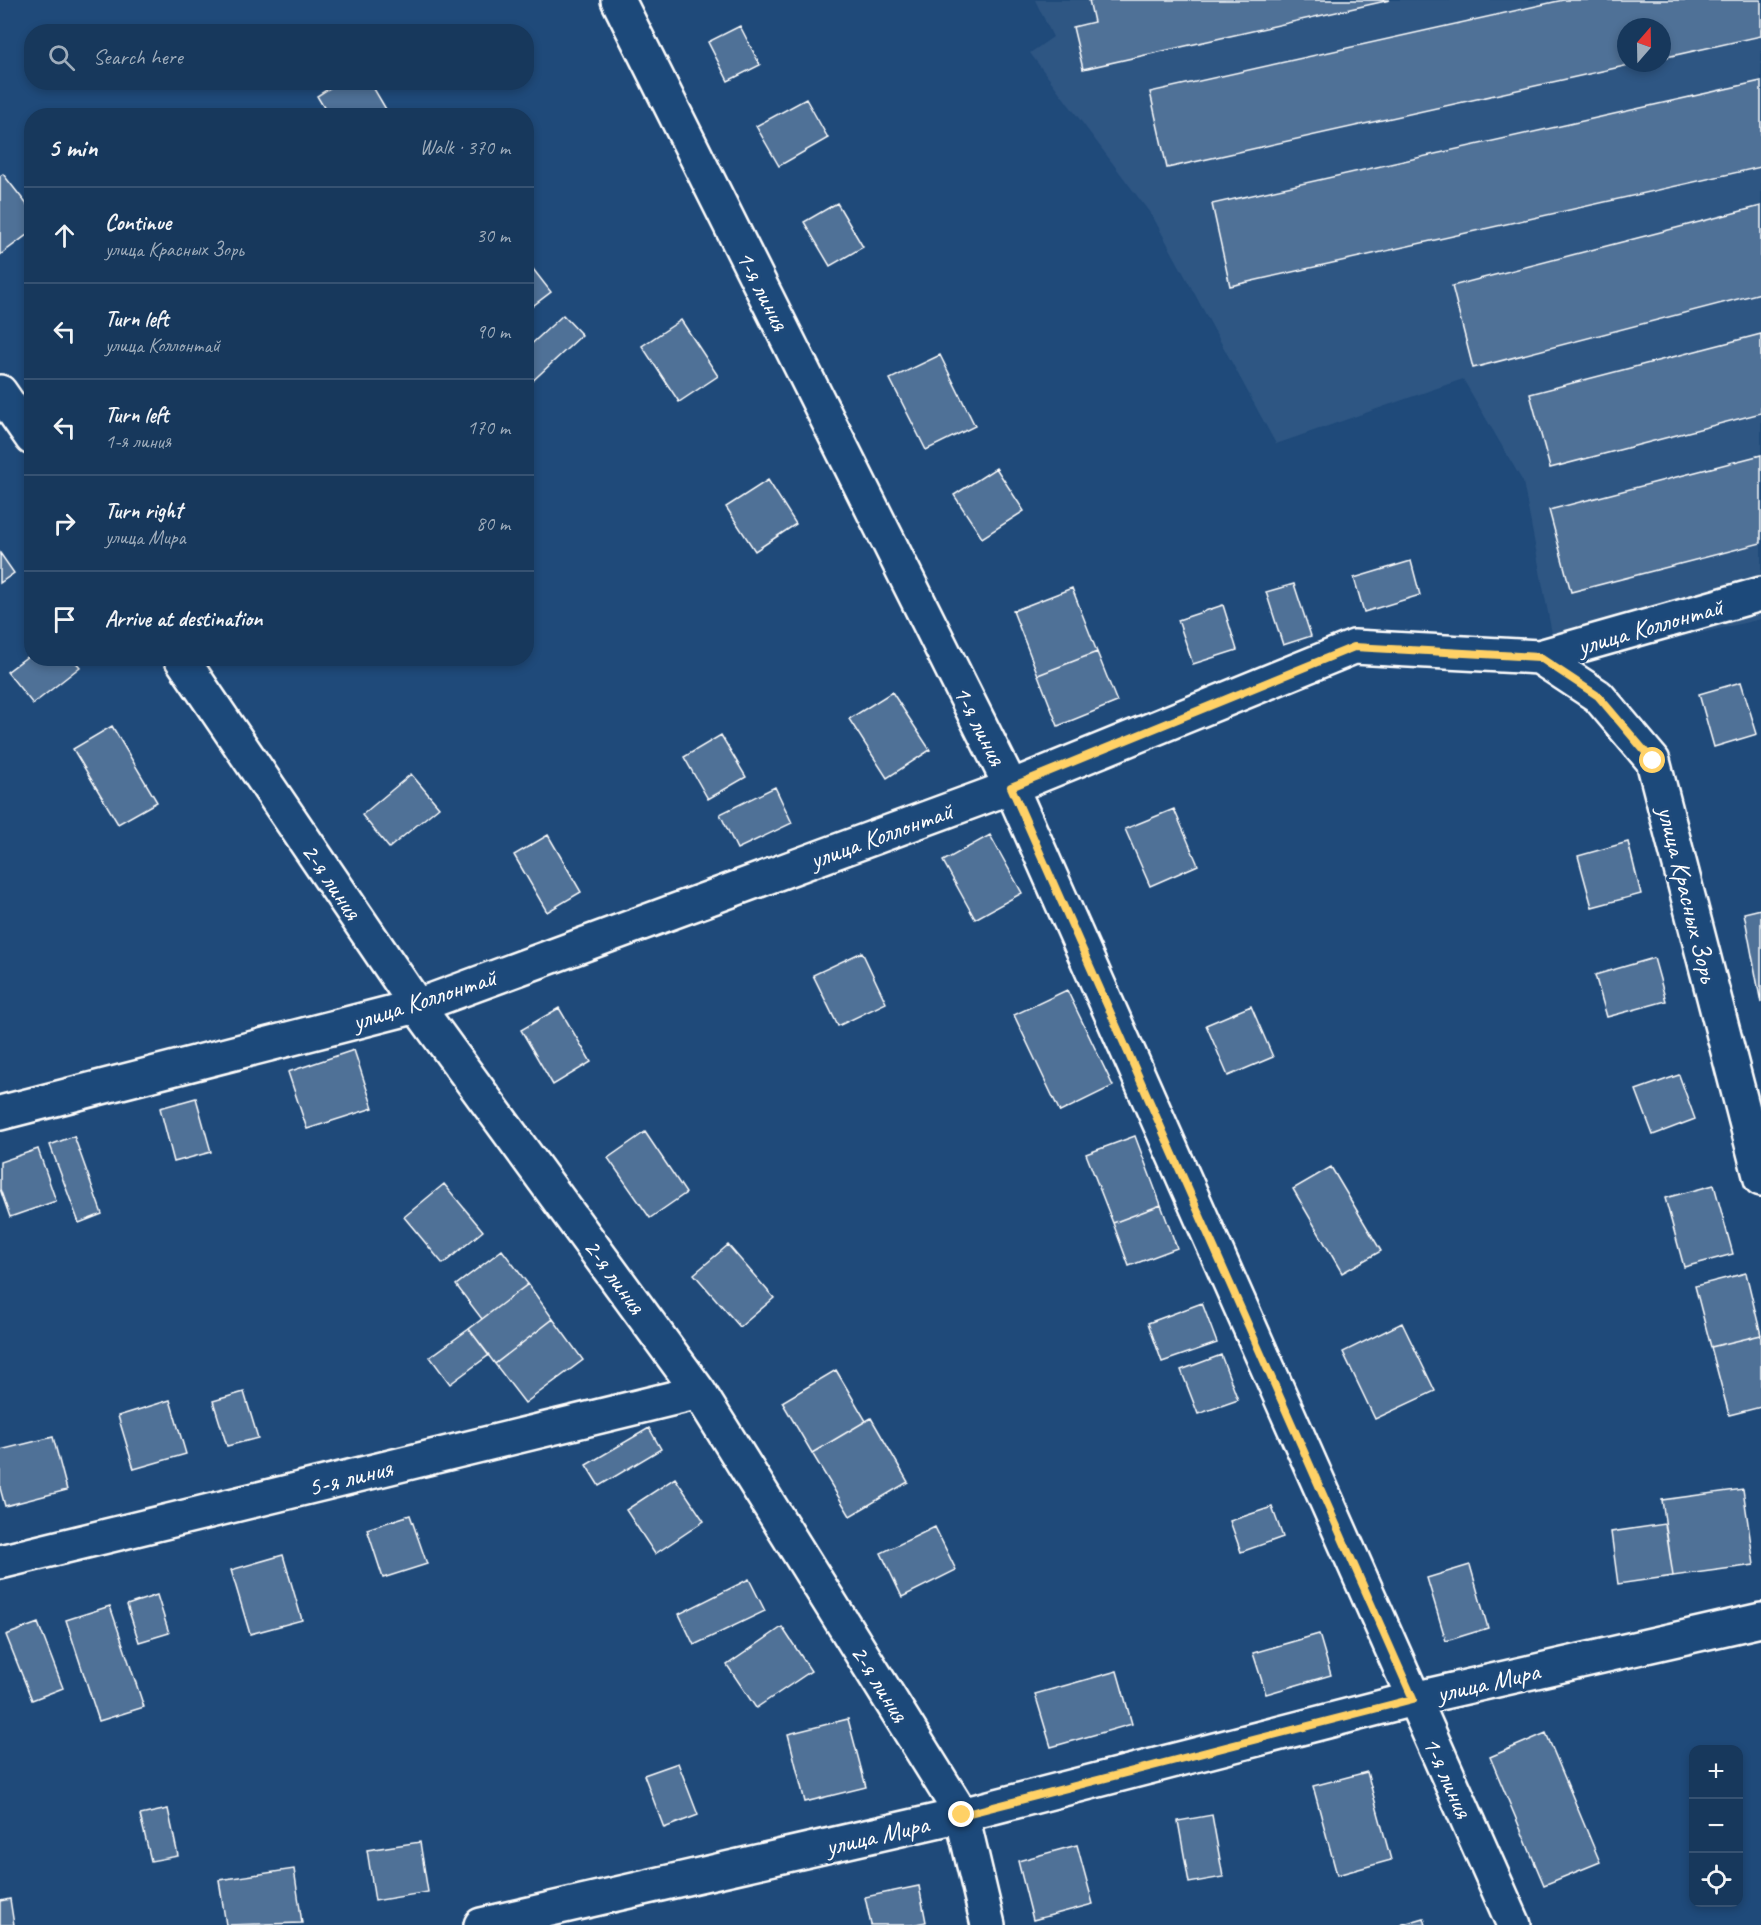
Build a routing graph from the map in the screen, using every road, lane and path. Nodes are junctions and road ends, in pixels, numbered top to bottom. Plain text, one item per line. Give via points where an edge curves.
1 (618, 0) edge
2 (0, 392) edge
3 (24, 426) edge
4 (1761, 594) edge
5 (1539, 657) junction
6 (187, 666) edge
7 (1011, 787) junction
8 (417, 1006) junction
9 (0, 1113) edge
10 (1761, 1179) edge
11 (699, 1392) junction
12 (0, 1562) edge
13 (1761, 1620) edge
14 (1413, 1699) junction
15 (962, 1815) junction
16 (481, 1925) edge
17 (988, 1925) edge
18 (1514, 1925) edge

1 - 7 street, 1-я линия
2 - 3 street
4 - 5 street, улица Коллонтай
5 - 7 street, улица Коллонтай via 1354,647
5 - 10 street, улица Красных Зорь via 1598,696 1653,761
6 - 8 street, 2-я линия
7 - 8 street, улица Коллонтай
7 - 14 street, 1-я линия
8 - 9 street, улица Коллонтай
8 - 11 street, 2-я линия
11 - 12 street, 5-я линия
11 - 15 street, 2-я линия
13 - 14 street, улица Мира
14 - 15 street, улица Мира
14 - 18 street, 1-я линия
15 - 16 street, улица Мира
15 - 17 street, 2-я линия

